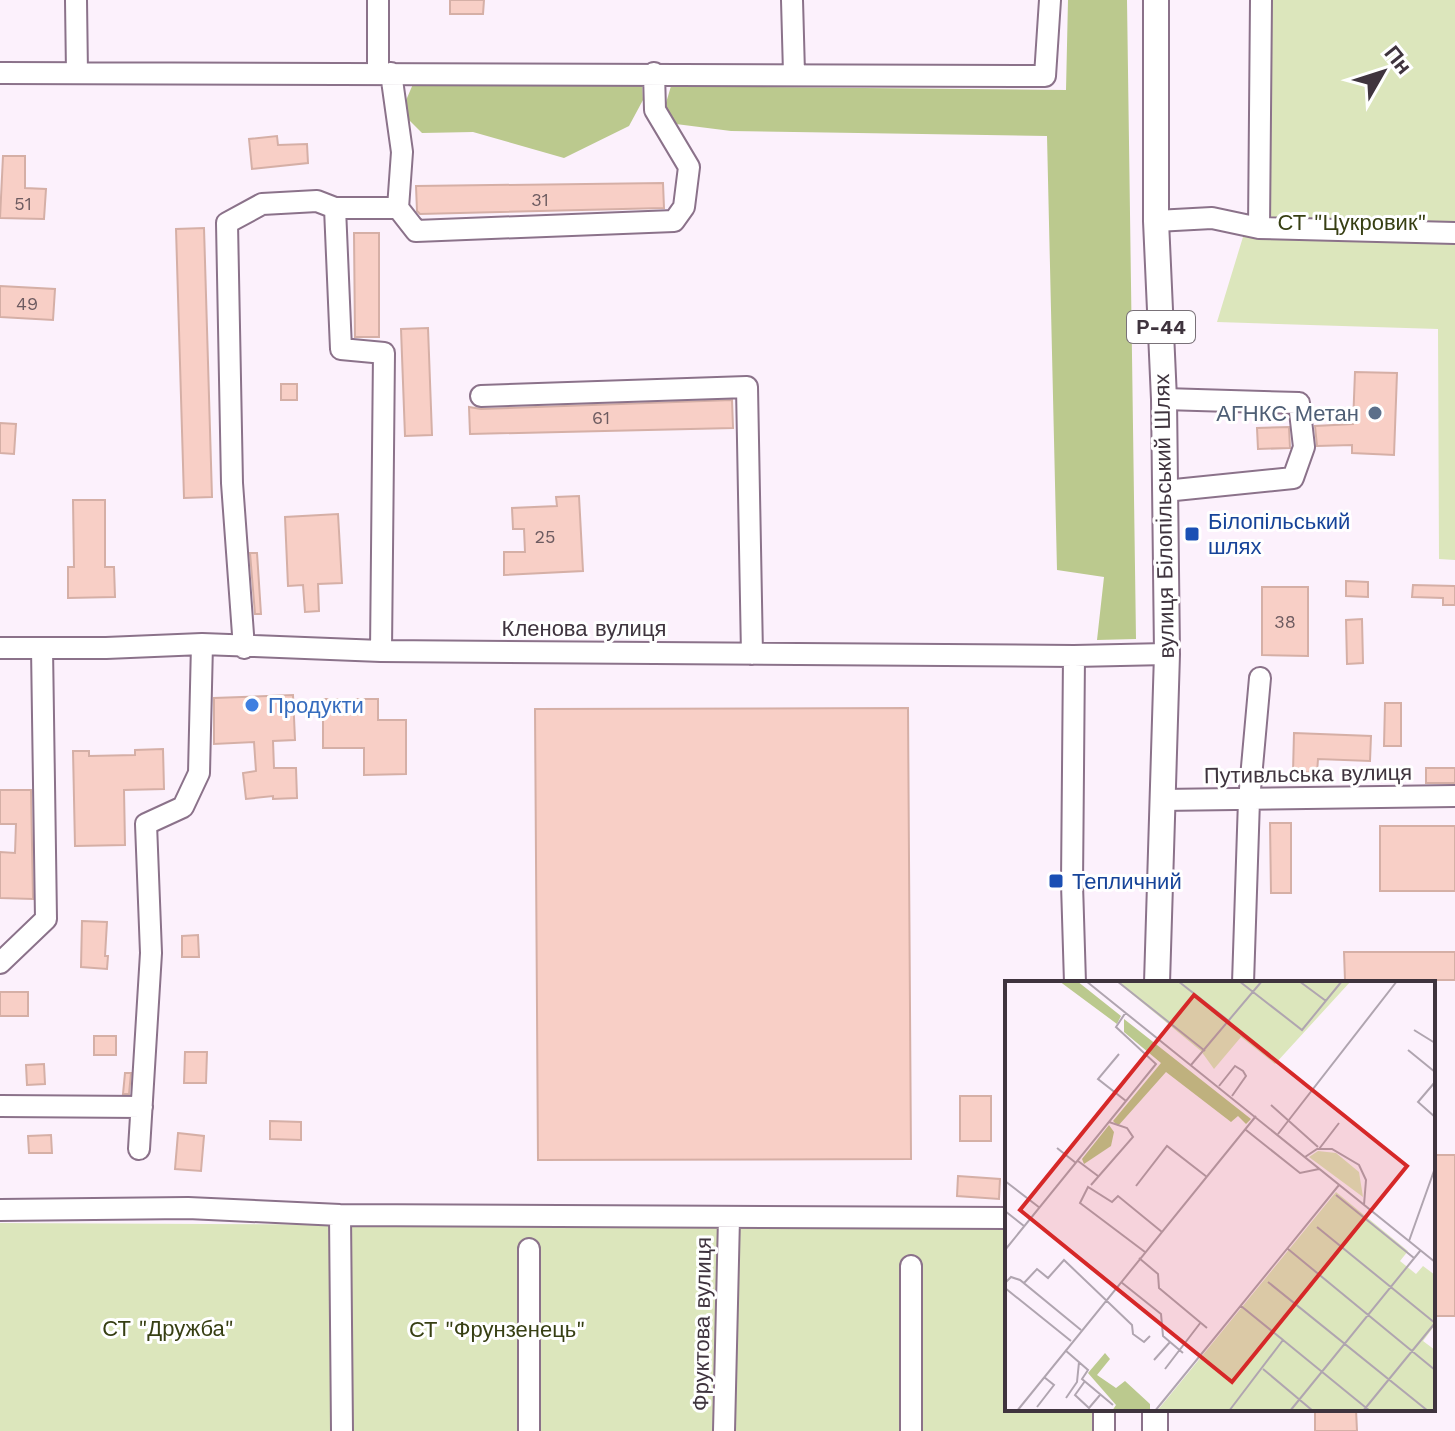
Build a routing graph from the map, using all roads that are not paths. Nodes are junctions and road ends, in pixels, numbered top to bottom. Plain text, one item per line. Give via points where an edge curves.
1 (76, 0) edge
2 (378, 0) edge
3 (792, 0) edge
4 (1050, 0) edge
5 (1156, 0) edge
6 (1261, 0) edge
7 (0, 73) edge
8 (77, 73) junction
9 (384, 73) junction
10 (654, 73) junction
11 (794, 73) junction
12 (335, 208) junction
13 (398, 208) junction
14 (1156, 221) junction
15 (1259, 228) junction
16 (1455, 233) edge
17 (481, 396) dead end
18 (1164, 399) junction
19 (1165, 491) junction
20 (202, 644) junction
21 (0, 648) edge
22 (42, 648) junction
23 (244, 648) junction
24 (381, 651) junction
25 (752, 654) junction
26 (1167, 654) junction
27 (1074, 656) junction
28 (1260, 678) dead end
29 (1455, 796) edge
30 (1161, 800) junction
31 (1249, 800) junction
32 (0, 963) edge
33 (1075, 981) edge
34 (1157, 981) edge
35 (1243, 981) edge
36 (0, 1106) edge
37 (142, 1107) junction
38 (139, 1149) dead end
39 (0, 1210) edge
40 (340, 1215) junction
41 (729, 1218) junction
42 (1005, 1218) edge
43 (529, 1249) dead end
44 (911, 1266) dead end
45 (342, 1431) edge
46 (529, 1431) edge
47 (724, 1431) edge
48 (911, 1431) edge

1 - 8 street
2 - 9 street
3 - 11 street
4 - 11 street via 1045,76
5 - 14 main road, вулиця Білопільський Шлях / Р-44
6 - 15 street
7 - 8 street
8 - 9 street
9 - 10 street
9 - 13 street via 402,152
10 - 11 street
10 - 13 street via 655,110 689,167 684,207 674,221 416,231
12 - 13 street
12 - 23 street via 317,201 262,204 227,223 232,483
12 - 24 street via 341,349 384,353
14 - 15 street via 1212,218
14 - 18 main road, вулиця Білопільський Шлях / Р-44
15 - 16 street
17 - 25 street via 747,387
18 - 19 main road, вулиця Білопільський Шлях / Р-44
18 - 19 street via 1299,403 1304,447 1293,478
19 - 26 main road, вулиця Білопільський Шлях / Р-44
20 - 22 street, Кленова вулиця
20 - 23 street, Кленова вулиця
20 - 37 street via 199,773 183,807 146,824 151,953
21 - 22 street, Кленова вулиця
22 - 32 street via 46,919
23 - 24 street, Кленова вулиця
24 - 25 street, Кленова вулиця
25 - 27 street, Кленова вулиця
26 - 27 street, Кленова вулиця
26 - 30 main road, вулиця Білопільський Шлях / Р-44
27 - 33 street
28 - 31 street
29 - 31 street, Путивльська вулиця
30 - 31 street, Путивльська вулиця
30 - 34 main road, вулиця Білопільський Шлях / Р-44
31 - 35 street
36 - 37 street
37 - 38 street
39 - 40 street via 188,1208
40 - 41 street
40 - 45 street
41 - 42 street
41 - 47 street, Фруктова вулиця
43 - 46 street
44 - 48 street

